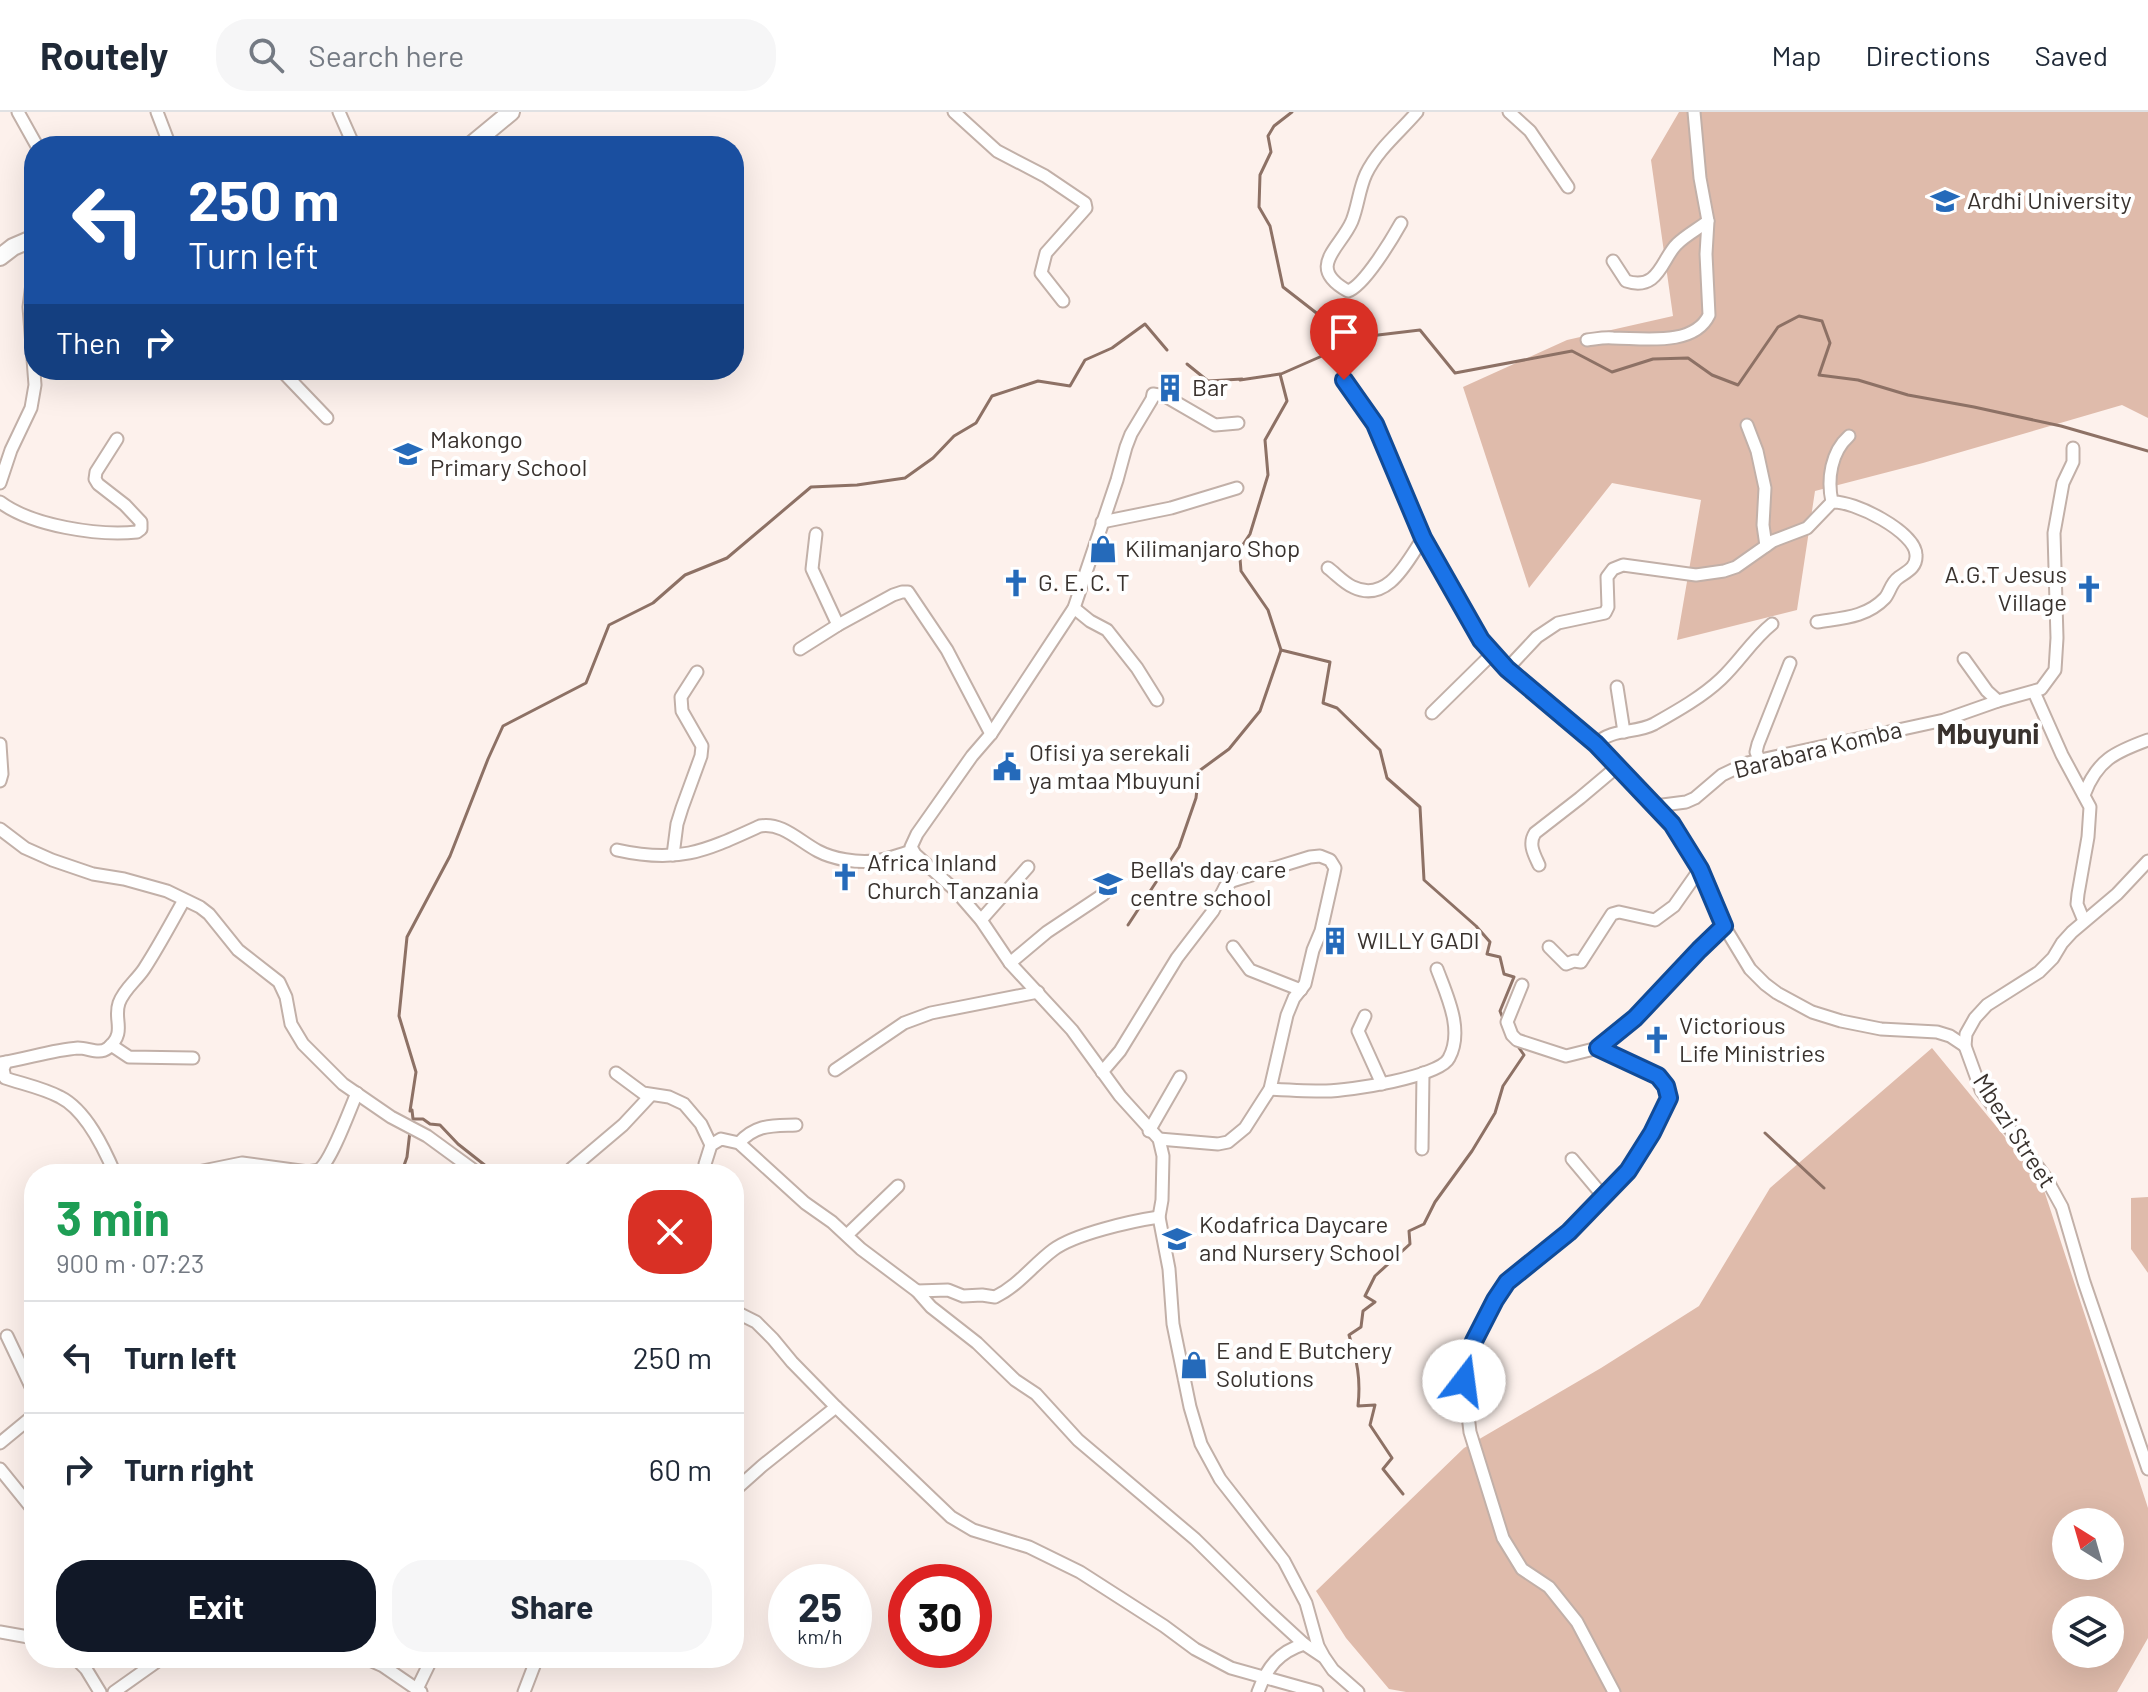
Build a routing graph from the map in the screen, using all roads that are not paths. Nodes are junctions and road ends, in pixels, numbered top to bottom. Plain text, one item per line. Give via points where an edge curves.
1 (18, 112) edge
2 (157, 112) edge
3 (339, 112) edge
4 (511, 112) edge
5 (954, 112) edge
6 (1417, 112) edge
7 (1509, 112) edge
8 (1694, 112) edge
9 (31, 136) edge
10 (166, 136) edge
11 (350, 136) edge
12 (482, 136) edge
13 (1568, 187) dead end
14 (1708, 221) junction
15 (1401, 223) dead end
16 (24, 242) edge
17 (0, 257) edge
18 (1613, 261) dead end
19 (1063, 301) dead end
20 (1587, 340) dead end
21 (35, 380) edge
22 (291, 380) edge
23 (1344, 380) dead end
24 (327, 418) dead end
25 (1238, 423) dead end
26 (1747, 425) dead end
27 (1849, 436) dead end
28 (117, 439) dead end
29 (2073, 448) dead end
30 (0, 483) edge
31 (1237, 488) dead end
32 (0, 502) edge
33 (1832, 502) junction
34 (1102, 522) junction
35 (816, 534) dead end
36 (1423, 538) junction
37 (1766, 546) junction
38 (1328, 568) dead end
39 (1074, 608) junction
40 (1817, 622) dead end
41 (1772, 624) dead end
42 (838, 625) junction
43 (800, 649) dead end
44 (1492, 654) junction
45 (1964, 659) dead end
46 (1790, 663) dead end
47 (1507, 669) junction
48 (697, 672) dead end
49 (1617, 687) dead end
50 (2034, 692) junction
51 (1157, 700) dead end
52 (1998, 701) junction
53 (1432, 713) dead end
54 (1624, 732) junction
55 (991, 734) junction
56 (2148, 740) edge
57 (0, 744) edge
58 (1596, 744) junction
59 (1760, 761) junction
60 (1618, 766) junction
61 (0, 781) edge
62 (2084, 795) junction
63 (1655, 806) junction
64 (0, 829) edge
65 (617, 850) dead end
66 (912, 851) junction
67 (673, 855) junction
68 (2148, 861) edge
69 (1539, 865) dead end
70 (1028, 867) dead end
71 (1700, 869) junction
72 (1104, 894) dead end
73 (184, 900) junction
74 (981, 920) junction
75 (2084, 921) junction
76 (1724, 926) junction
77 (1233, 947) dead end
78 (1549, 947) dead end
79 (1010, 963) junction
80 (1437, 969) dead end
81 (1522, 985) dead end
82 (1301, 990) junction
83 (1038, 992) junction
84 (1365, 1016) dead end
85 (111, 1045) junction
86 (1965, 1046) junction
87 (1598, 1048) junction
88 (193, 1058) dead end
89 (3, 1062) edge
90 (835, 1070) dead end
91 (1102, 1072) junction
92 (616, 1073) dead end
93 (1423, 1073) junction
94 (1180, 1077) dead end
95 (1382, 1084) junction
96 (1270, 1089) junction
97 (357, 1093) junction
98 (651, 1095) junction
99 (796, 1125) dead end
100 (1154, 1135) junction
101 (739, 1143) junction
102 (711, 1145) junction
103 (1422, 1149) dead end
104 (1572, 1159) dead end
105 (110, 1164) edge
106 (323, 1164) edge
107 (465, 1164) edge
108 (577, 1164) edge
109 (705, 1164) edge
110 (898, 1186) dead end
111 (1603, 1196) junction
112 (1159, 1217) junction
113 (847, 1235) junction
114 (917, 1291) junction
115 (744, 1316) edge
116 (7, 1336) dead end
117 (24, 1372) edge
118 (836, 1407) junction
119 (24, 1423) edge
120 (0, 1443) edge
121 (0, 1469) edge
122 (2148, 1469) edge
123 (744, 1482) edge
124 (24, 1499) edge
125 (0, 1632) edge
126 (24, 1636) edge
127 (1304, 1644) junction
128 (1324, 1657) junction
129 (85, 1668) edge
130 (148, 1668) edge
131 (386, 1668) edge
132 (428, 1668) edge
133 (533, 1668) edge
134 (1263, 1678) junction
135 (419, 1690) edge
136 (100, 1692) edge
137 (114, 1692) edge
138 (524, 1692) edge
139 (1258, 1692) edge
140 (1317, 1692) edge
141 (1358, 1692) edge
142 (1614, 1692) edge

1 - 9 street
2 - 10 street
3 - 11 street
4 - 12 street
5 - 19 street via 997,151 1085,203 1042,262 1041,273
6 - 15 street via 1367,172 1351,222 1328,257 1333,279 1354,290
7 - 13 street via 1530,131
8 - 14 street
14 - 18 street via 1678,242 1662,269 1646,280 1626,281
14 - 20 street via 1709,315 1697,331 1654,340
16 - 17 street
21 - 30 street via 31,408
22 - 24 street
23 - 36 street via 1375,424
25 - 34 street via 1215,425 1153,394 1126,447
26 - 37 street via 1765,488
27 - 33 street via 1833,457
28 - 32 street via 95,479 141,522 137,532 75,531
29 - 50 street via 2054,533 2055,670
31 - 34 street
33 - 37 street via 1807,528
33 - 40 street via 1858,506 1889,524 1914,547 1916,560 1877,604 1852,617
34 - 39 street
35 - 42 street via 812,569
36 - 38 street via 1402,571 1379,589 1354,588
36 - 44 street
37 - 47 street via 1736,567 1703,575 1615,567 1607,577 1605,613 1558,623
39 - 51 street via 1107,630
39 - 55 street
41 - 54 street via 1720,680 1650,726
42 - 43 street
42 - 55 street via 908,592 947,650
44 - 47 street
44 - 53 street
45 - 52 street
46 - 59 street via 1758,744
47 - 58 street
48 - 67 street via 681,697 682,711 702,746 701,756 682,808
49 - 54 street
50 - 52 street, Barabara Komba
50 - 62 street
52 - 59 street, Barabara Komba via 1944,720
54 - 58 street
55 - 66 street via 911,842
56 - 62 street via 2107,760
57 - 61 street
58 - 60 street
59 - 63 street, Barabara Komba via 1734,768 1686,802
60 - 63 street
60 - 69 street via 1535,833 1532,850
62 - 75 street via 2090,823 2077,904
63 - 71 street
64 - 73 street via 52,860
65 - 67 street
66 - 67 street via 874,861 845,859 818,851 770,824 699,852
66 - 74 street
68 - 75 street, Mbezi Street
70 - 74 street
71 - 76 street
71 - 78 street via 1674,906 1655,920 1612,914 1581,962 1566,964
72 - 79 street
73 - 85 street via 120,1002 120,1028
73 - 97 street via 209,914 238,950 279,982 303,1044
74 - 79 street
75 - 86 street, Mbezi Street via 2039,972 1987,1005 1966,1034
76 - 86 street via 1765,984 1812,1012 1881,1029 1937,1032
76 - 87 street via 1635,1018
77 - 82 street via 1250,970
79 - 83 street
80 - 93 street via 1452,1008 1454,1043 1446,1063
81 - 87 street via 1507,1022 1517,1040 1566,1056
82 - 91 street via 1335,868 1320,856 1225,887
82 - 96 street via 1290,1005
83 - 90 street via 904,1023
83 - 91 street
84 - 95 street via 1358,1031
85 - 88 street via 129,1057
85 - 89 street via 104,1051 80,1048
86 - 122 street, Mbezi Street via 1981,1090 2062,1207
87 - 111 street via 1658,1076 1669,1098 1628,1171
89 - 105 street via 5,1078 75,1105
91 - 100 street
92 - 98 street
93 - 95 street
93 - 103 street
94 - 100 street
95 - 96 street via 1327,1091
96 - 100 street via 1245,1128 1228,1142
97 - 106 street
97 - 107 street
98 - 102 street via 684,1104
98 - 108 street
99 - 101 street via 763,1127
100 - 112 street via 1163,1156
101 - 102 street via 721,1139
101 - 113 street
102 - 109 street
104 - 111 street
110 - 113 street
111 - 142 street via 1569,1232 1507,1282 1463,1368 1470,1432 1503,1538 1522,1569 1549,1587 1577,1622
112 - 114 street via 1068,1241 995,1297
112 - 128 street via 1173,1324 1201,1444 1220,1479 1284,1561 1306,1603
113 - 114 street
114 - 127 street via 1036,1394 1088,1449 1195,1539
115 - 118 street via 756,1322
116 - 117 street
118 - 123 street
118 - 134 street via 951,1517 1080,1572 1195,1649
119 - 120 street
121 - 124 street
125 - 126 street
127 - 128 street
127 - 134 street via 1280,1655
128 - 141 street
129 - 136 street
130 - 137 street
131 - 135 street
132 - 135 street
133 - 138 street
134 - 139 street
134 - 140 street

